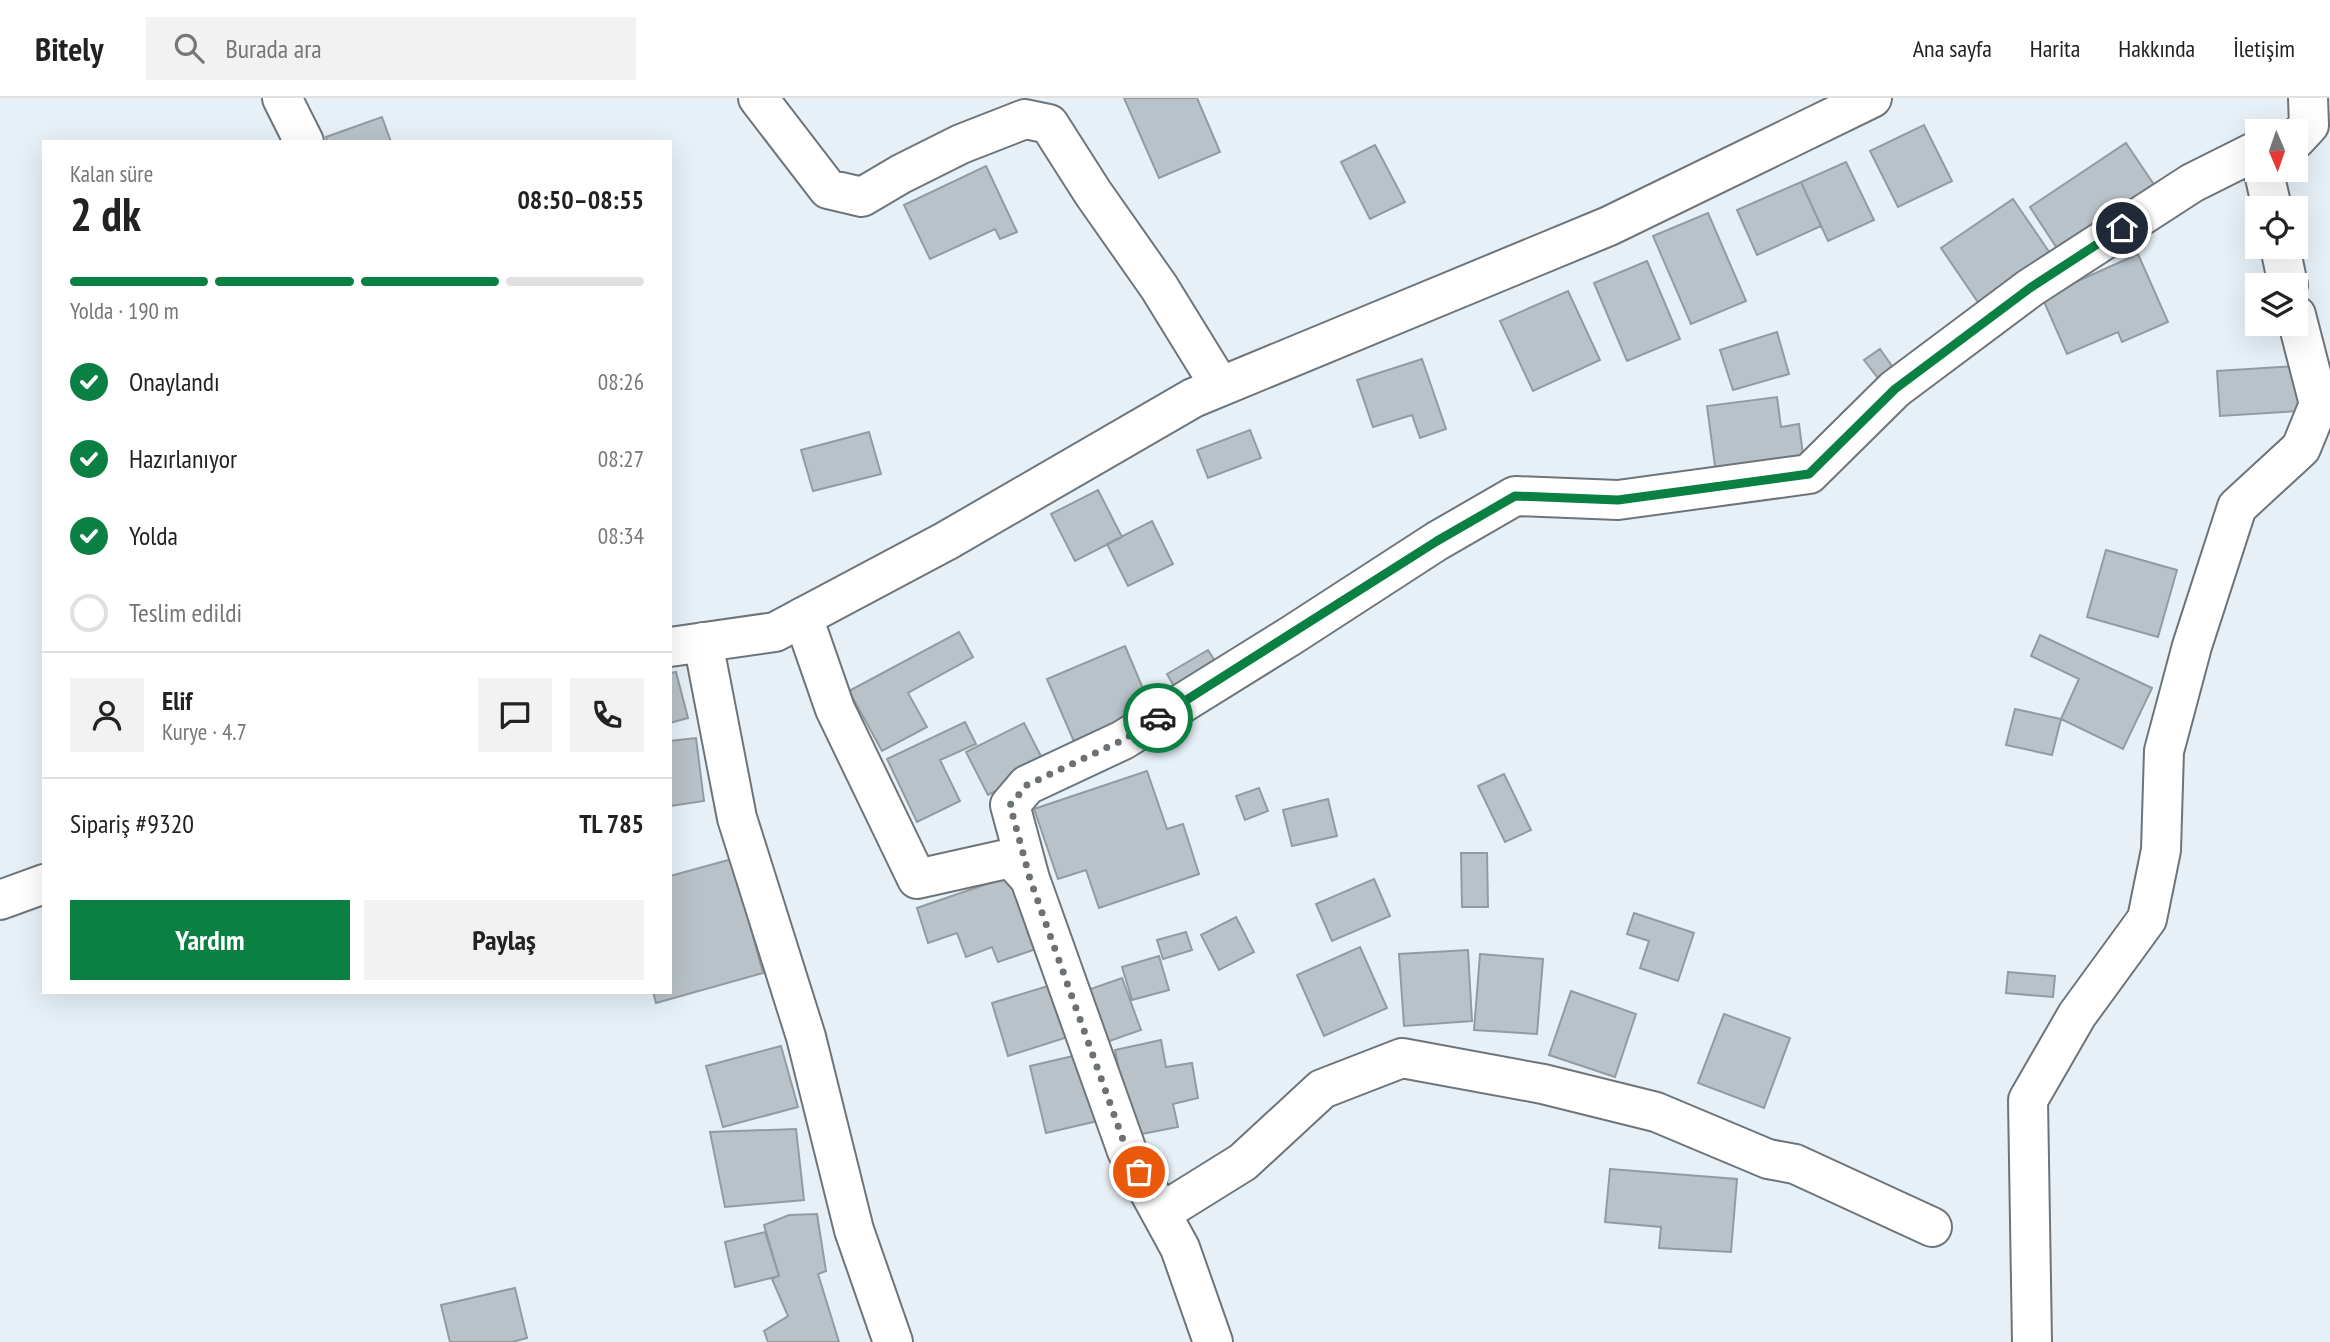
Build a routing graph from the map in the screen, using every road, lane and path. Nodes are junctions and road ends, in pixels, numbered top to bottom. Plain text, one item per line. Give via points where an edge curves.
1 (282, 98) edge
2 (758, 98) edge
3 (1872, 98) edge
4 (1039, 111) edge
5 (303, 140) edge
6 (2245, 156) edge
7 (2301, 336) edge
8 (1220, 386) junction
9 (803, 617) junction
10 (687, 645) edge
11 (1030, 879) junction
12 (42, 885) edge
13 (0, 900) edge
14 (1161, 1213) junction
15 (1932, 1227) dead end
16 (893, 1342) edge
17 (1213, 1342) edge
18 (2032, 1342) edge

1 - 5 street
2 - 4 street via 828,189 862,197 961,144
3 - 8 street via 1609,226
4 - 8 street
6 - 11 street via 2192,183 2030,288 1895,389 1809,474 1618,500 1515,496 1437,541 1123,740 1027,785 1010,805
7 - 18 street via 2319,404 2301,448 2237,507 2164,751 2161,850 2147,919 2077,1015 2028,1100
8 - 9 street
9 - 10 street via 775,632
9 - 11 street via 835,709 916,879 1011,858
10 - 16 street via 806,1037 854,1230
11 - 14 street via 1127,1151
12 - 13 street
14 - 15 street via 1243,1162 1322,1090 1402,1058 1543,1084 1656,1112 1768,1159 1795,1164
14 - 17 street via 1180,1248

